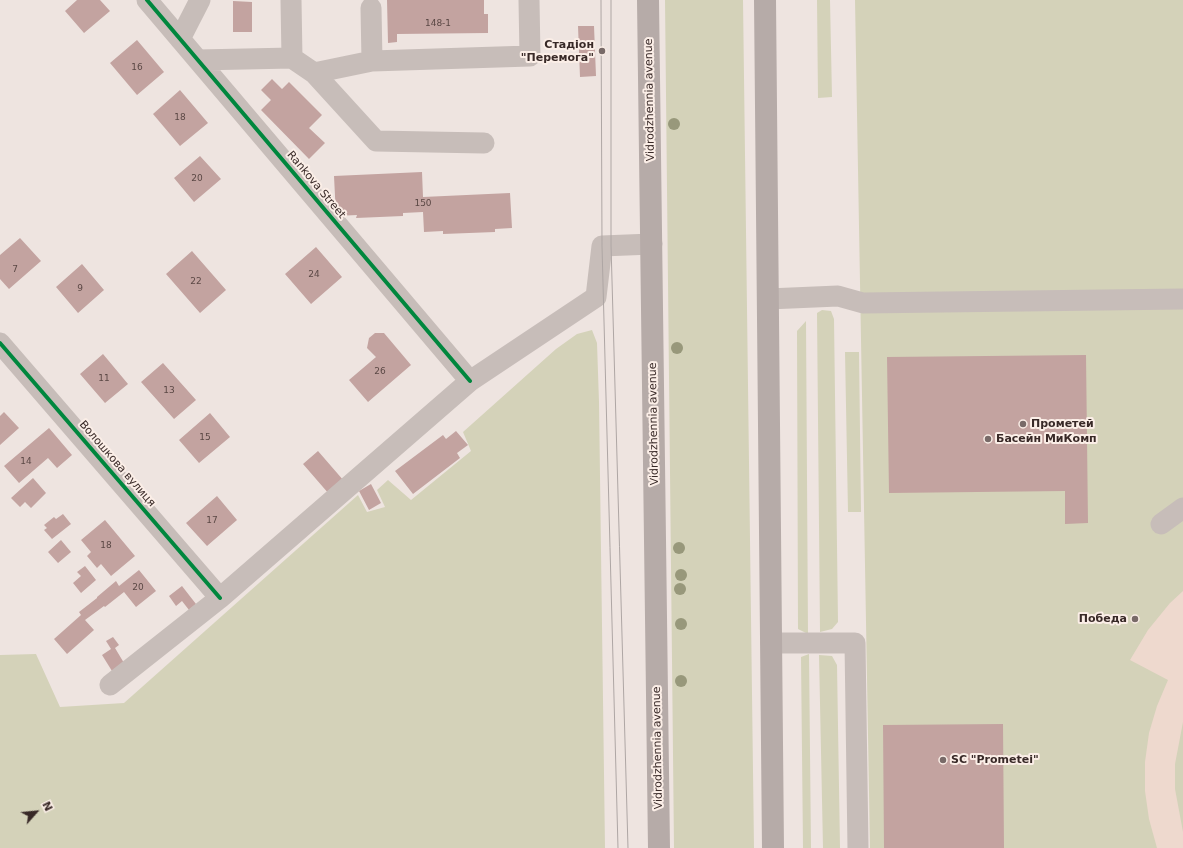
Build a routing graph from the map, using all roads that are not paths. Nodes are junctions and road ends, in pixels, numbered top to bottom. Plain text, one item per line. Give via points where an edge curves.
1 (147, 0) edge
2 (200, 0) edge
3 (291, 0) edge
4 (529, 0) edge
5 (648, 0) edge
6 (765, 0) edge
7 (371, 8) dead end
8 (180, 39) junction
9 (292, 58) junction
10 (198, 60) junction
11 (372, 61) junction
12 (314, 73) junction
13 (484, 143) dead end
14 (652, 244) junction
15 (768, 299) junction
16 (1183, 299) edge
17 (0, 343) edge
18 (470, 381) junction
19 (1183, 508) edge
20 (1161, 524) dead end
21 (220, 598) junction
22 (772, 643) junction
23 (110, 686) dead end
24 (659, 848) edge
25 (773, 848) edge
26 (858, 848) edge

1 - 8 street, Rankova Street
2 - 8 street
3 - 9 street
4 - 11 street via 530,56
5 - 14 main road, Vidrodzhennia avenue
6 - 15 main road
7 - 11 street
8 - 10 street, Rankova Street
9 - 10 street
9 - 12 street
10 - 18 street, Rankova Street
11 - 12 street
12 - 13 street via 376,141
14 - 18 street via 602,246 596,297
14 - 24 main road, Vidrodzhennia avenue
15 - 16 street via 838,296 863,304
15 - 22 main road
17 - 21 street, Волошкова вулиця
18 - 21 street
19 - 20 street
21 - 23 street
22 - 25 main road
22 - 26 street via 855,643

